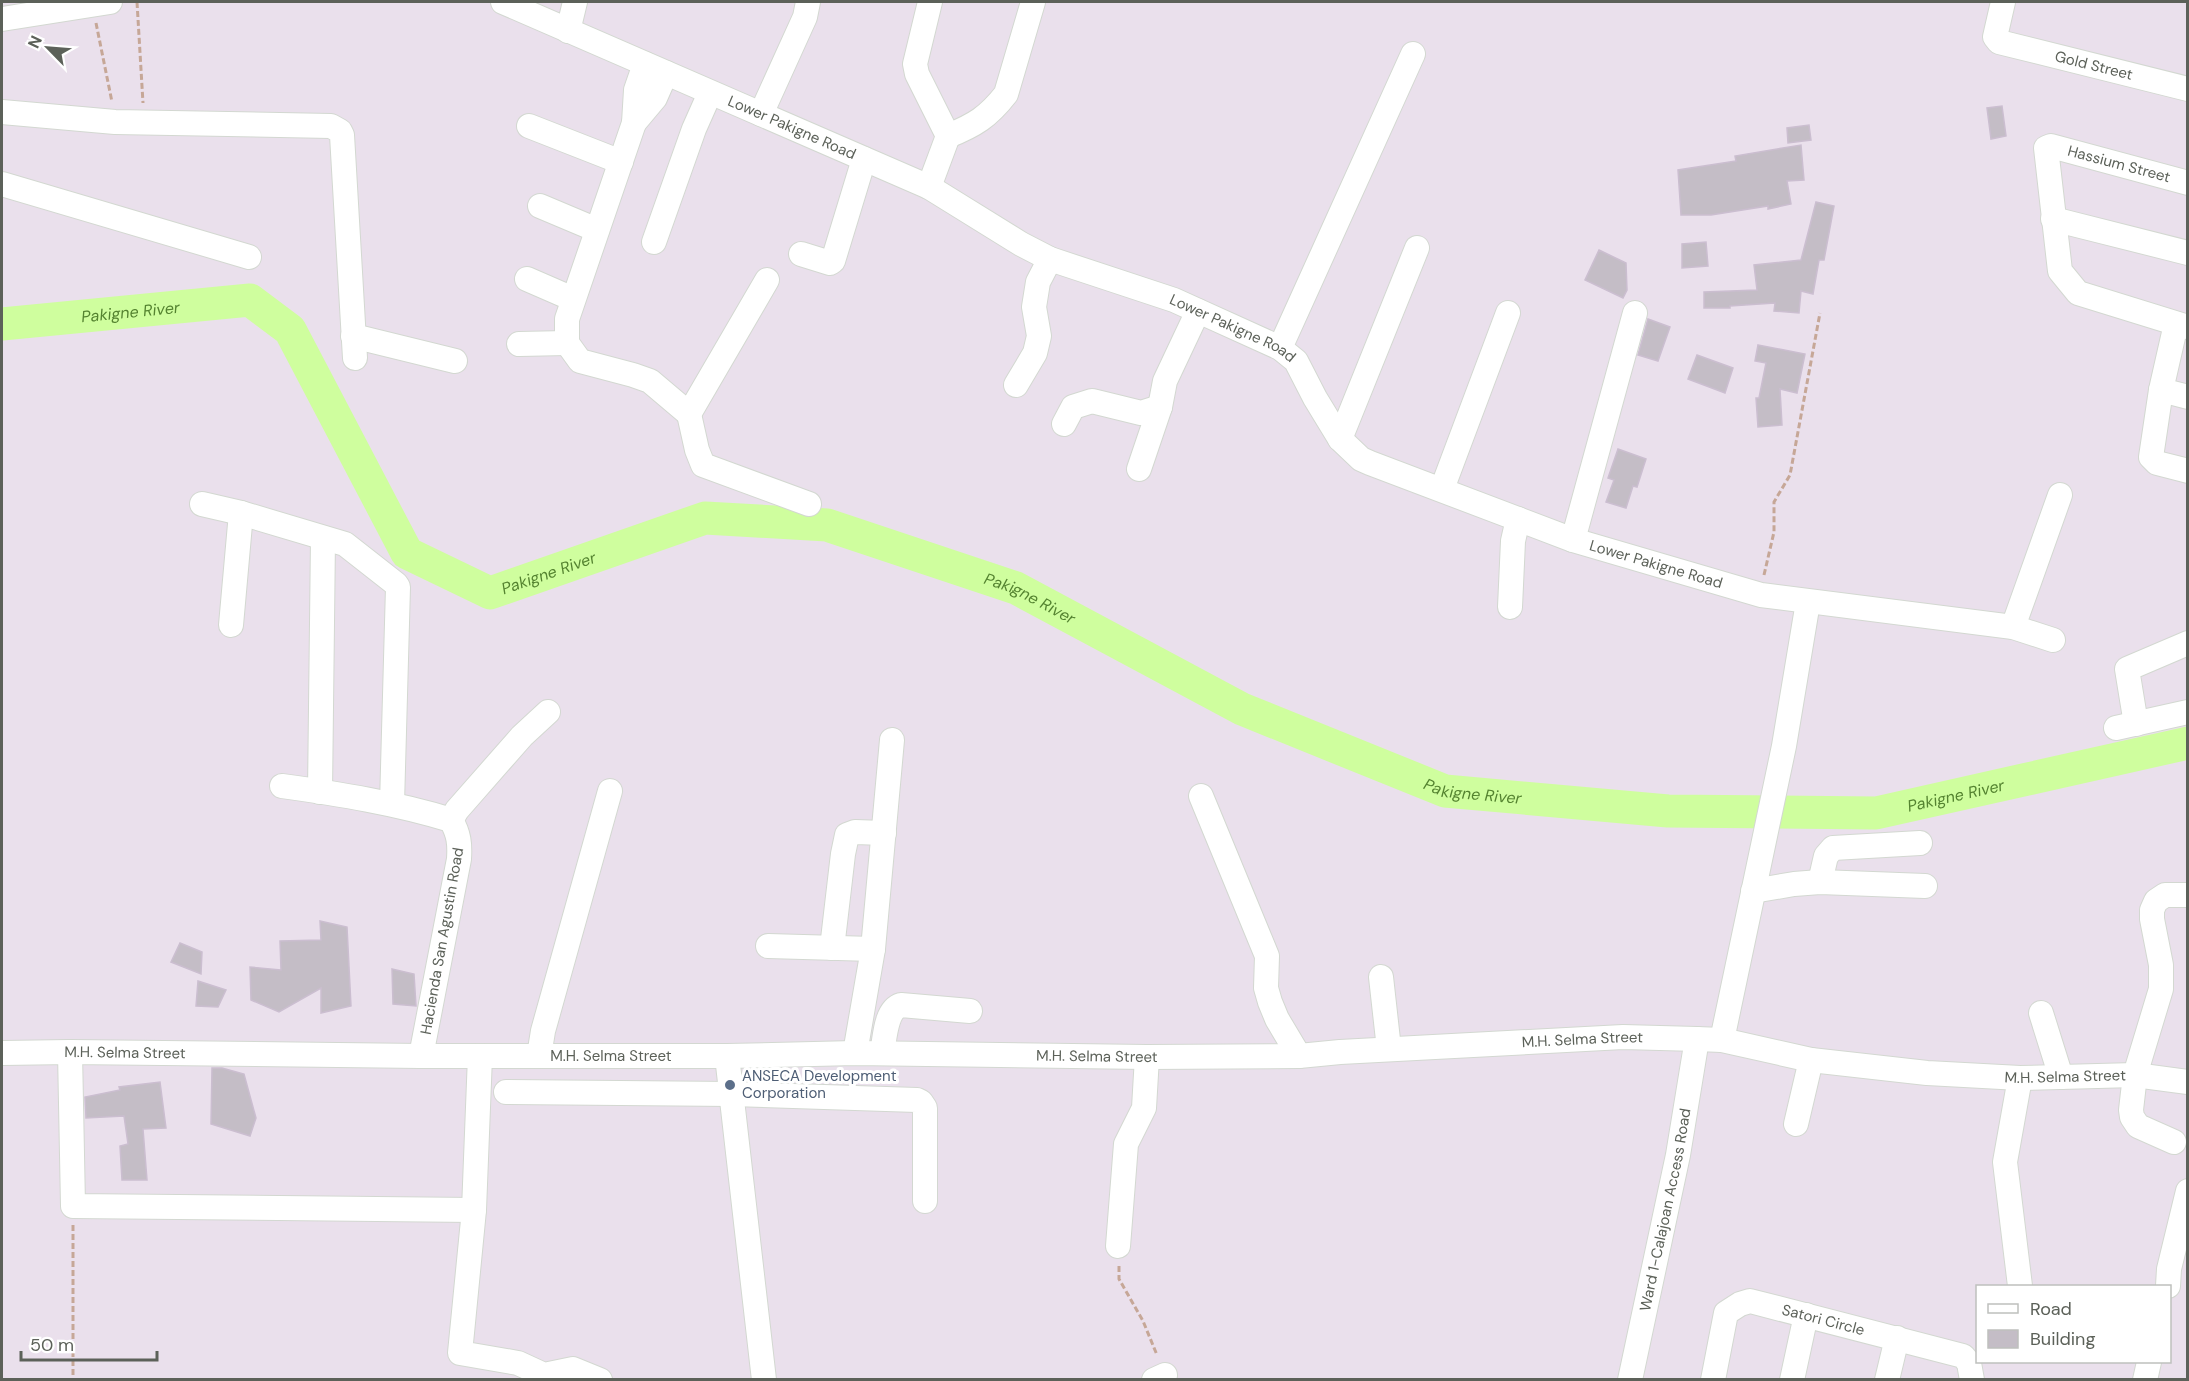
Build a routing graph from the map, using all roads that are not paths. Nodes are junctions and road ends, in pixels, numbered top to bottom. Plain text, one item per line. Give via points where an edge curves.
1 (503, 2) edge
2 (575, 2) edge
3 (808, 2) edge
4 (930, 2) edge
5 (1033, 2) edge
6 (2003, 2) edge
7 (101, 3) edge
8 (2, 19) edge
9 (568, 31) junction
10 (1413, 54) dead end
11 (645, 64) junction
12 (666, 73) junction
13 (2187, 89) edge
14 (710, 93) junction
15 (2, 112) edge
16 (761, 114) junction
17 (634, 123) junction
18 (529, 126) dead end
19 (948, 136) junction
20 (864, 159) junction
21 (621, 162) junction
22 (2187, 183) edge
23 (2, 184) edge
24 (929, 187) junction
25 (540, 206) dead end
26 (2053, 219) junction
27 (597, 230) junction
28 (654, 242) dead end
29 (1417, 248) dead end
30 (2187, 253) edge
31 (801, 254) dead end
32 (249, 257) dead end
33 (1050, 259) junction
34 (527, 279) dead end
35 (767, 280) dead end
36 (573, 299) junction
37 (1198, 311) junction
38 (1508, 313) dead end
39 (1635, 313) dead end
40 (2182, 325) edge
41 (567, 343) junction
42 (519, 344) dead end
43 (1280, 348) junction
44 (455, 361) dead end
45 (1017, 386) dead end
46 (2160, 390) junction
47 (2187, 397) edge
48 (1160, 407) junction
49 (689, 414) junction
50 (1064, 424) dead end
51 (1340, 439) junction
52 (1139, 469) dead end
53 (2187, 471) edge
54 (1442, 489) junction
55 (2060, 495) dead end
56 (202, 504) dead end
57 (809, 504) dead end
58 (241, 513) junction
59 (1518, 519) junction
60 (323, 538) junction
61 (1573, 540) junction
62 (1808, 602) junction
63 (1510, 607) dead end
64 (231, 626) dead end
65 (2013, 627) junction
66 (2053, 640) dead end
67 (2187, 644) edge
68 (548, 712) dead end
69 (2187, 712) edge
70 (892, 740) dead end
71 (282, 786) dead end
72 (610, 791) dead end
73 (320, 792) junction
74 (1201, 796) dead end
75 (392, 804) junction
76 (451, 820) junction
77 (884, 833) junction
78 (1920, 843) dead end
79 (1820, 882) junction
80 (1925, 886) dead end
81 (1753, 891) junction
82 (2187, 895) edge
83 (768, 946) dead end
84 (832, 948) junction
85 (873, 949) junction
86 (1380, 977) dead end
87 (970, 1011) dead end
88 (2041, 1013) dead end
89 (1697, 1039) junction
90 (1722, 1040) junction
91 (1389, 1049) junction
92 (70, 1052) junction
93 (2, 1053) edge
94 (855, 1053) junction
95 (882, 1053) junction
96 (421, 1056) junction
97 (480, 1056) junction
98 (539, 1056) junction
99 (727, 1056) junction
100 (1299, 1056) junction
101 (1147, 1057) junction
102 (1811, 1060) junction
103 (2135, 1075) junction
104 (2061, 1077) junction
105 (2020, 1078) junction
106 (2187, 1082) edge
107 (506, 1092) dead end
108 (732, 1094) junction
109 (1796, 1124) dead end
110 (2174, 1142) dead end
111 (2187, 1191) edge
112 (925, 1201) dead end
113 (474, 1210) junction
114 (1118, 1246) road end
115 (2166, 1281) edge
116 (2020, 1285) edge
117 (1806, 1315) junction
118 (1897, 1338) junction
119 (2149, 1363) edge
120 (600, 1380) edge
121 (764, 1380) edge
122 (1630, 1380) edge
123 (1713, 1380) edge
124 (1792, 1380) edge
125 (1887, 1380) edge
126 (1972, 1380) edge
127 (2145, 1380) edge

1 - 9 street, Lower Pakigne Road
2 - 9 street
3 - 16 street via 805,17
4 - 19 street via 915,64
5 - 19 street via 1006,94 974,125
6 - 13 street, Gold Street via 1995,37 1999,42
7 - 8 street
9 - 11 street, Lower Pakigne Road
10 - 43 street
11 - 12 street, Lower Pakigne Road
11 - 17 street via 636,90
12 - 14 street, Lower Pakigne Road
12 - 17 street via 655,98
14 - 16 street, Lower Pakigne Road
14 - 28 street
15 - 44 street via 115,122 331,126 342,135 354,347
16 - 20 street, Lower Pakigne Road
17 - 21 street
18 - 21 street
19 - 24 street
20 - 24 street, Lower Pakigne Road
20 - 31 street via 833,261
21 - 27 street
22 - 26 street, Hassium Street via 2051,146 2045,152
23 - 32 street
24 - 33 street, Lower Pakigne Road
25 - 27 street
26 - 30 street
26 - 40 street via 2060,271 2078,293
27 - 36 street
29 - 51 street
33 - 37 street, Lower Pakigne Road
33 - 45 street via 1038,282 1034,307 1039,336 1035,352
34 - 36 street
35 - 49 street
36 - 41 street via 567,319
37 - 43 street, Lower Pakigne Road
37 - 48 street via 1165,381
38 - 54 street
39 - 61 street
40 - 46 street
41 - 42 street
41 - 49 street via 580,361 650,381
43 - 51 street, Lower Pakigne Road via 1296,361
46 - 47 street
46 - 53 street via 2151,456 2157,463
48 - 50 street via 1141,414 1092,401 1073,407
48 - 52 street
49 - 57 street via 703,465
51 - 54 street, Lower Pakigne Road via 1366,461
54 - 59 street, Lower Pakigne Road
55 - 65 street
56 - 58 street
58 - 60 street
58 - 64 street
59 - 61 street, Lower Pakigne Road
59 - 63 street
60 - 73 street
60 - 75 street via 345,544 398,587
61 - 62 street, Lower Pakigne Road via 1761,595
62 - 65 street, Lower Pakigne Road
62 - 81 street via 1784,746
65 - 66 street, Lower Pakigne Road
67 - 69 street via 2127,669 2126,726
68 - 76 street via 522,736
70 - 77 street
71 - 73 street
72 - 98 street
73 - 75 street
74 - 100 street via 1267,956 1266,988 1270,1002
75 - 76 street
76 - 96 street, Hacienda San Agustin Road via 460,841 459,859
77 - 84 street via 848,835
77 - 85 street
78 - 79 street via 1833,848 1826,856
79 - 80 street
79 - 81 street
81 - 90 street
82 - 103 street via 2165,895 2152,910 2161,989
83 - 84 street
84 - 85 street
85 - 94 street
86 - 91 street
87 - 95 street via 894,1007
88 - 104 street
89 - 90 street, M.H. Selma Street
89 - 91 street, M.H. Selma Street via 1623,1037
89 - 122 street, Ward 1-Calajoan Access Road via 1678,1155
90 - 102 street, M.H. Selma Street
91 - 100 street, M.H. Selma Street
92 - 93 street, M.H. Selma Street
92 - 96 street, M.H. Selma Street
92 - 113 street via 73,1206
94 - 95 street, M.H. Selma Street
94 - 99 street, M.H. Selma Street
95 - 101 street, M.H. Selma Street
96 - 97 street, M.H. Selma Street
97 - 98 street, M.H. Selma Street
97 - 113 street
98 - 99 street, M.H. Selma Street
99 - 108 street
100 - 101 street, M.H. Selma Street
101 - 114 street via 1144,1108 1126,1144
102 - 105 street, M.H. Selma Street
102 - 109 street
103 - 104 street, M.H. Selma Street
103 - 106 street, M.H. Selma Street
103 - 110 street via 2131,1110 2135,1123
104 - 105 street, M.H. Selma Street
105 - 116 street via 2005,1162
107 - 108 street
108 - 112 street via 921,1102 925,1108
108 - 121 street
111 - 115 street
113 - 120 street via 460,1353 518,1363 544,1375 573,1369
117 - 118 street, Satori Circle
117 - 123 street, Satori Circle via 1750,1301 1726,1313
117 - 124 street
118 - 125 street
118 - 126 street, Satori Circle via 1963,1356 1969,1363
119 - 127 street

